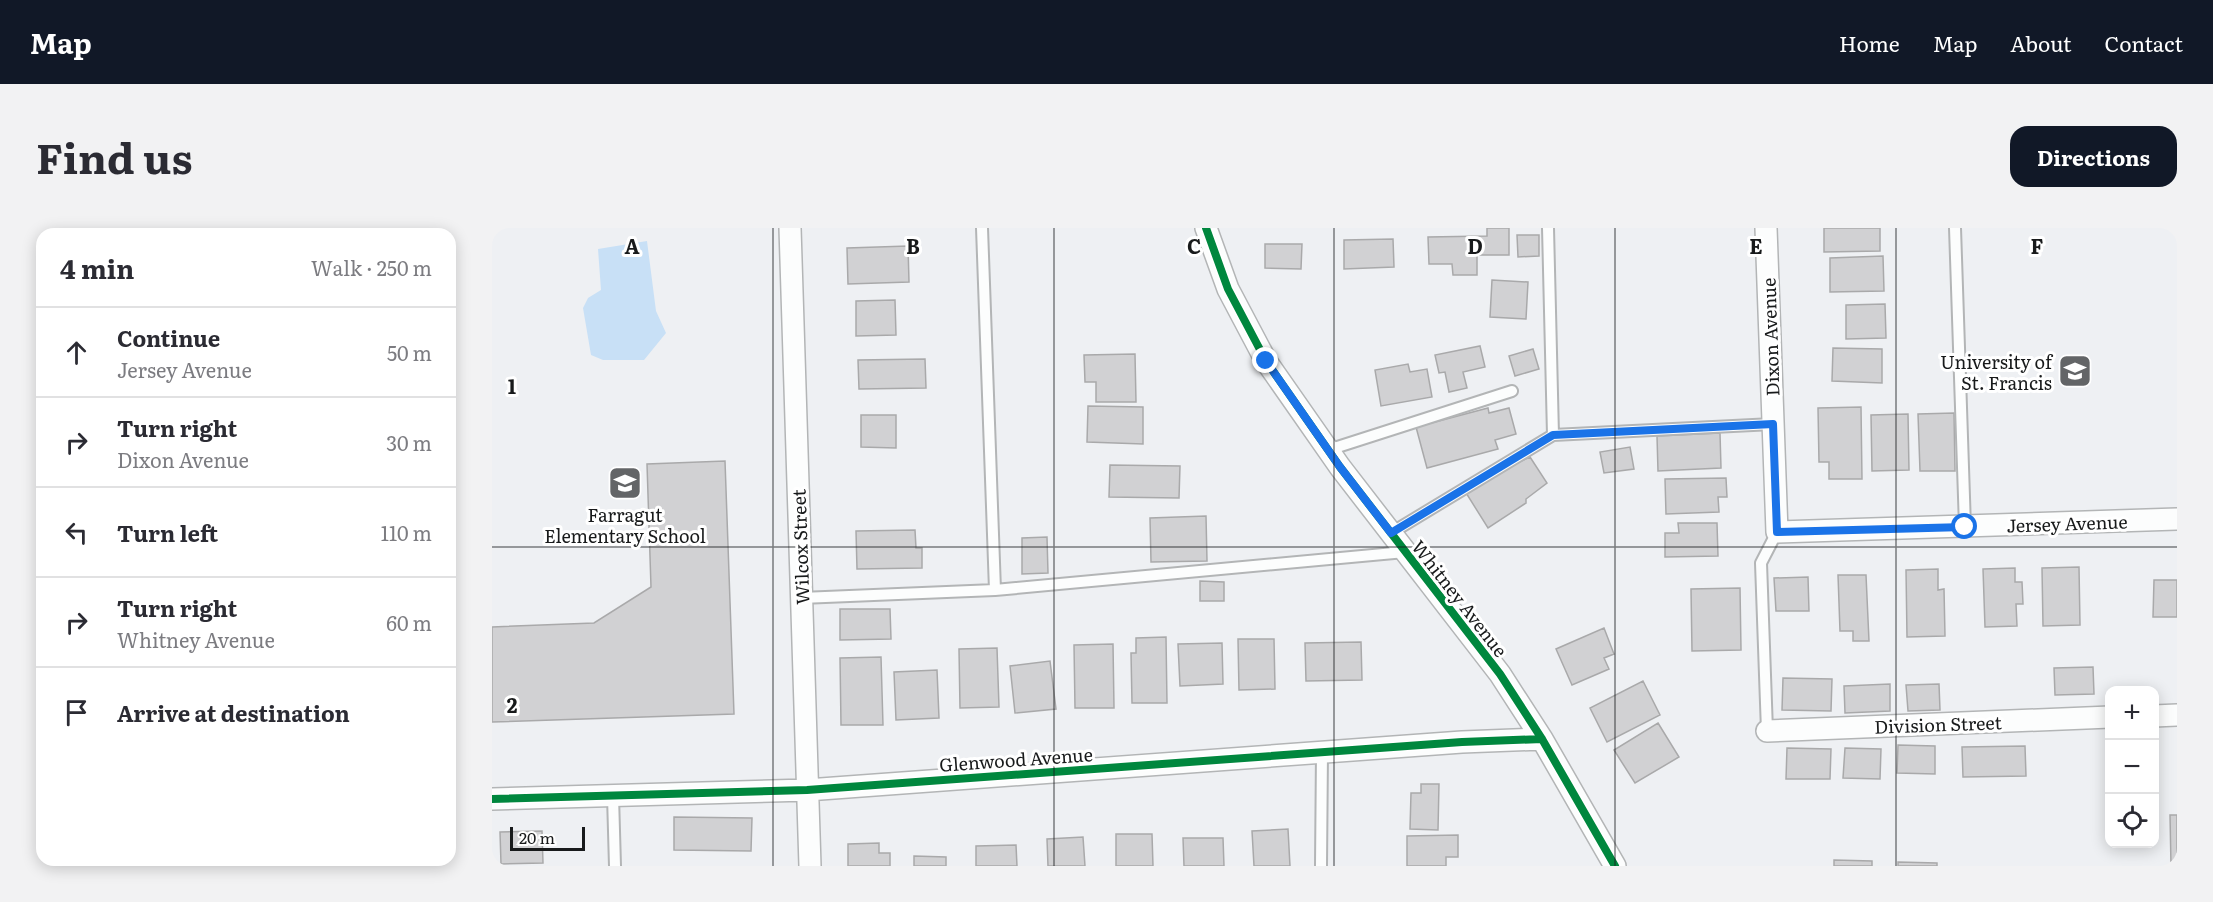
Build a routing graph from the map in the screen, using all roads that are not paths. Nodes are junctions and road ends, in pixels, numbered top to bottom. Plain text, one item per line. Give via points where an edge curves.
1 (790, 228) edge
2 (982, 228) edge
3 (1206, 228) edge
4 (1548, 228) edge
5 (1766, 228) edge
6 (1955, 228) edge
7 (1512, 390) dead end
8 (1773, 424) junction
9 (1553, 435) junction
10 (1328, 450) junction
11 (2177, 519) edge
12 (1965, 527) junction
13 (1777, 532) junction
14 (1391, 533) junction
15 (1406, 552) junction
16 (994, 590) junction
17 (801, 598) junction
18 (2177, 715) edge
19 (2159, 716) edge
20 (2105, 717) edge
21 (1767, 731) joint
22 (1542, 739) junction
23 (1322, 752) junction
24 (807, 790) junction
25 (613, 796) junction
26 (492, 799) edge
27 (615, 866) edge
28 (810, 866) edge
29 (1321, 866) edge
30 (1615, 866) edge

1 - 17 street, Wilcox Street
2 - 16 lane
3 - 10 street, Whitney Avenue via 1228,289 1266,361
4 - 9 lane
5 - 8 street, Dixon Avenue
6 - 12 lane
7 - 10 lane
8 - 9 lane
8 - 13 street, Dixon Avenue
9 - 14 lane
10 - 14 street, Whitney Avenue
11 - 12 street, Jersey Avenue
12 - 13 street, Jersey Avenue
13 - 21 lane, Dixon Avenue via 1761,563
14 - 15 street, Whitney Avenue
15 - 16 lane
15 - 22 street, Whitney Avenue via 1500,674
16 - 17 lane
17 - 24 street, Wilcox Street
18 - 19 street
20 - 21 street, Division Street
22 - 23 street, Glenwood Avenue
22 - 30 street, Whitney Avenue
23 - 24 street, Glenwood Avenue
23 - 29 lane
24 - 25 street, Glenwood Avenue
24 - 28 street, Wilcox Street
25 - 26 street, Glenwood Avenue
25 - 27 lane

